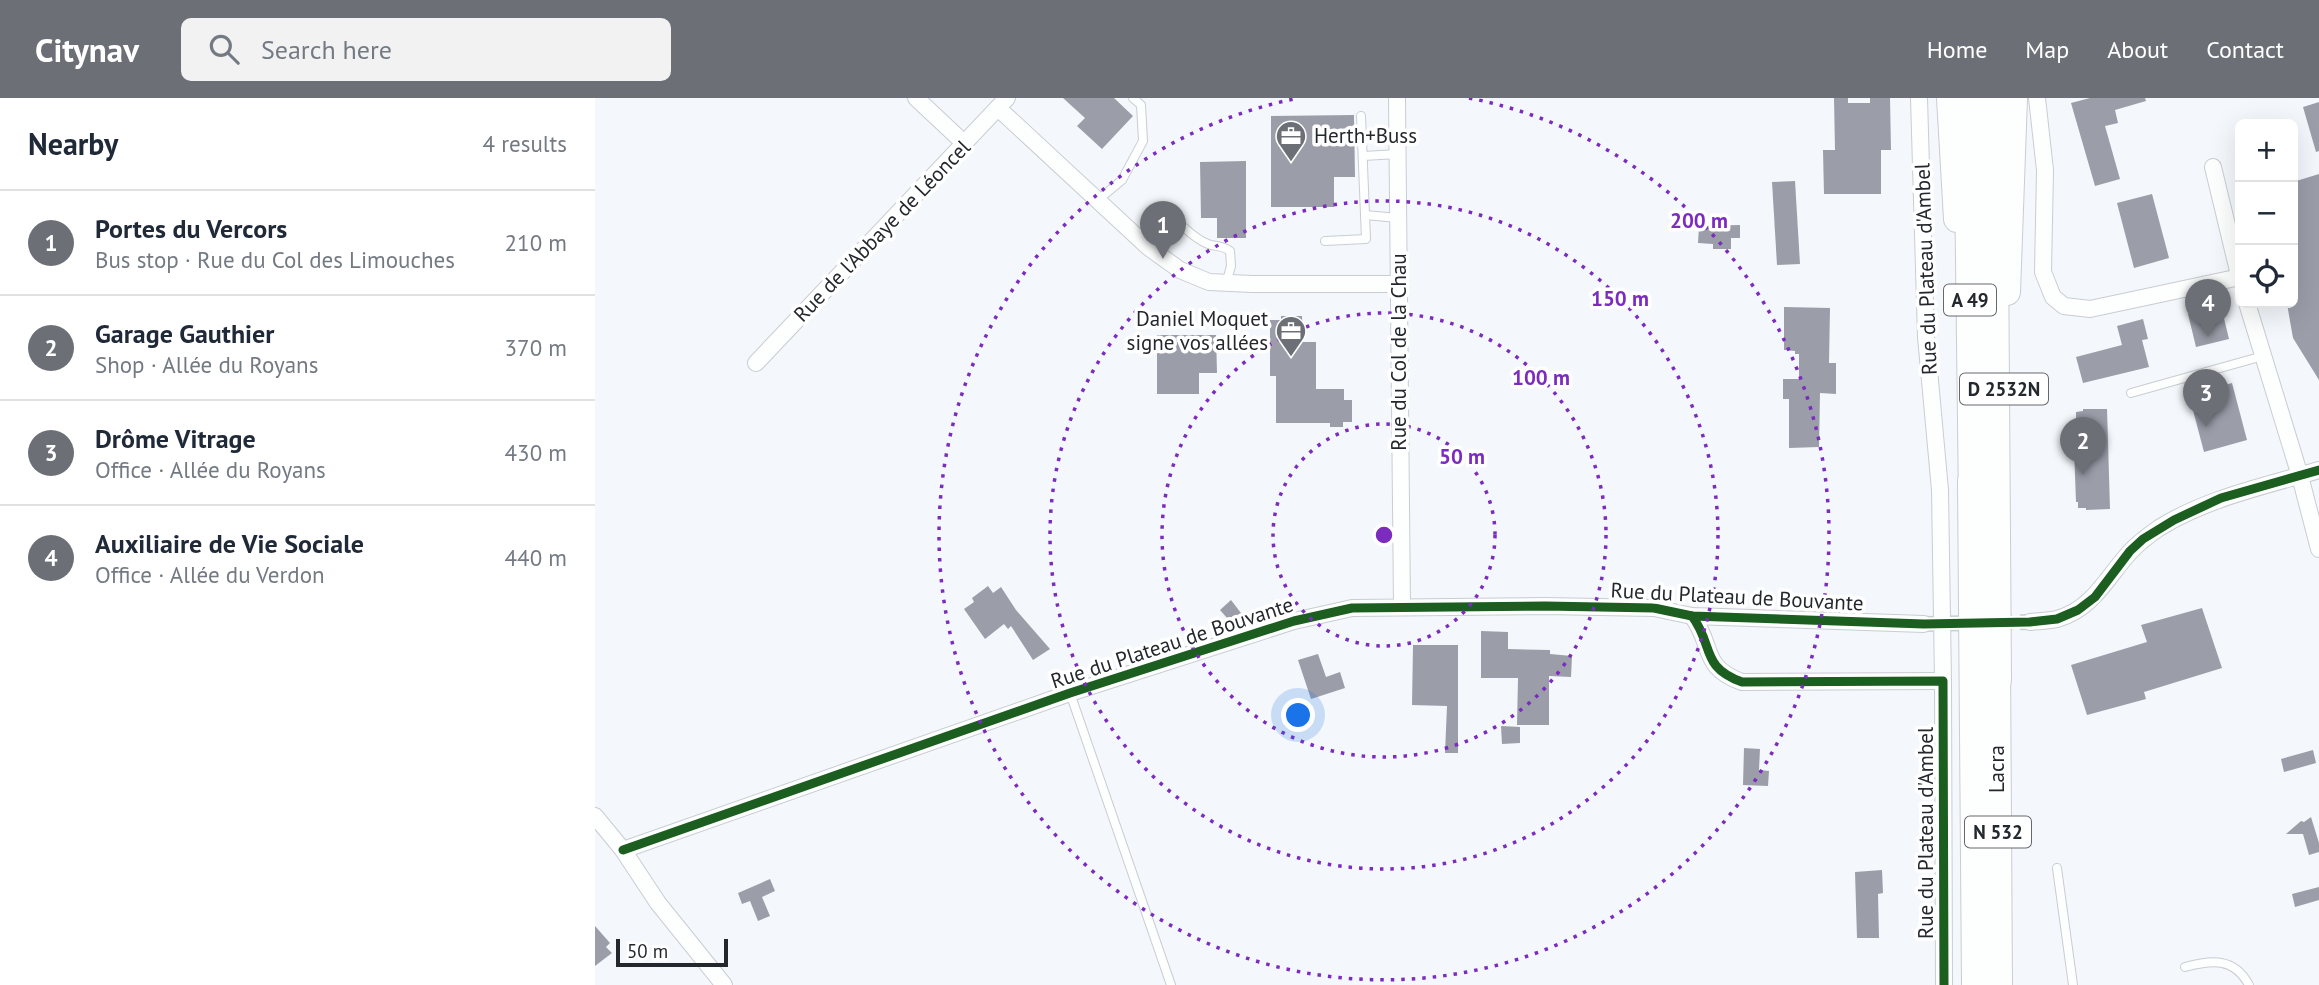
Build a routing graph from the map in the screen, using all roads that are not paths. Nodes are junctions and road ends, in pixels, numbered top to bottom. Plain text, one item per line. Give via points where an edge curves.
1 (916, 98) edge
2 (1133, 98) edge
3 (1397, 98) edge
4 (1919, 98) edge
5 (1950, 98) edge
6 (1968, 98) edge
7 (1993, 98) edge
8 (2014, 98) edge
9 (2037, 98) edge
10 (1003, 103) edge
11 (1361, 116) dead end
12 (965, 144) junction
13 (1398, 153) junction
14 (1363, 156) junction
15 (2213, 167) dead end
16 (1098, 200) junction
17 (1365, 215) junction
18 (1398, 218) junction
19 (1179, 223) dead end
20 (1325, 241) dead end
21 (2235, 257) edge
22 (2235, 279) edge
23 (1226, 284) junction
24 (1397, 284) junction
25 (2249, 308) edge
26 (2263, 356) junction
27 (756, 363) dead end
28 (2131, 393) dead end
29 (2319, 470) edge
30 (2300, 476) junction
31 (1973, 502) junction
32 (2319, 549) edge
33 (1402, 606) junction
34 (1692, 616) junction
35 (2030, 622) tunnel mouth
36 (1924, 624) tunnel mouth
37 (1997, 680) junction
38 (1943, 681) junction
39 (1070, 693) junction
40 (595, 816) edge
41 (623, 850) junction
42 (2057, 869) dead end
43 (2185, 967) dead end
44 (724, 985) edge
45 (1171, 985) edge
46 (1944, 985) edge
47 (1975, 985) edge
48 (1999, 985) edge
49 (2073, 985) edge
50 (2249, 985) edge

1 - 12 street
2 - 16 lane via 1141,105 1143,141 1122,180
3 - 13 street, Rue du Col de la Chau
4 - 38 street, Rue du Plateau d'Ambel via 1926,337 1940,490
5 - 31 highway, D 2532N
6 - 31 highway, A 49
7 - 37 highway, A 49
8 - 37 highway, D 2532N
9 - 22 street via 2045,170 2043,272 2053,297 2064,306 2090,309
10 - 12 street, Rue de l'Abbaye de Léoncel
10 - 16 street
11 - 14 lane
12 - 27 street, Rue de l'Abbaye de Léoncel
13 - 14 lane
13 - 18 street, Rue du Col de la Chau
14 - 17 lane
15 - 21 street
16 - 23 street via 1163,259 1196,277
17 - 18 lane
17 - 20 lane via 1366,240
18 - 24 street, Rue du Col de la Chau
19 - 23 lane via 1195,237 1230,251
23 - 24 street
24 - 33 street, Rue du Col de la Chau
25 - 26 street
26 - 28 lane
26 - 30 street
29 - 30 street
30 - 32 street
30 - 35 street via 2221,498 2174,520 2130,551 2095,597 2078,610 2057,619
31 - 47 highway, N 532
33 - 34 street, Rue du Plateau de Bouvante via 1654,608
33 - 39 street, Rue du Plateau de Bouvante via 1352,608 1294,621
34 - 36 street, Rue du Plateau de Bouvante
34 - 38 street via 1701,627 1713,664 1725,676 1742,682
37 - 48 highway, Lacra / N 532
38 - 46 street, Rue du Plateau d'Ambel
39 - 41 street, Rue du Plateau de Bouvante
39 - 45 lane
40 - 41 street
41 - 44 street
42 - 49 lane
43 - 50 lane via 2225,962

